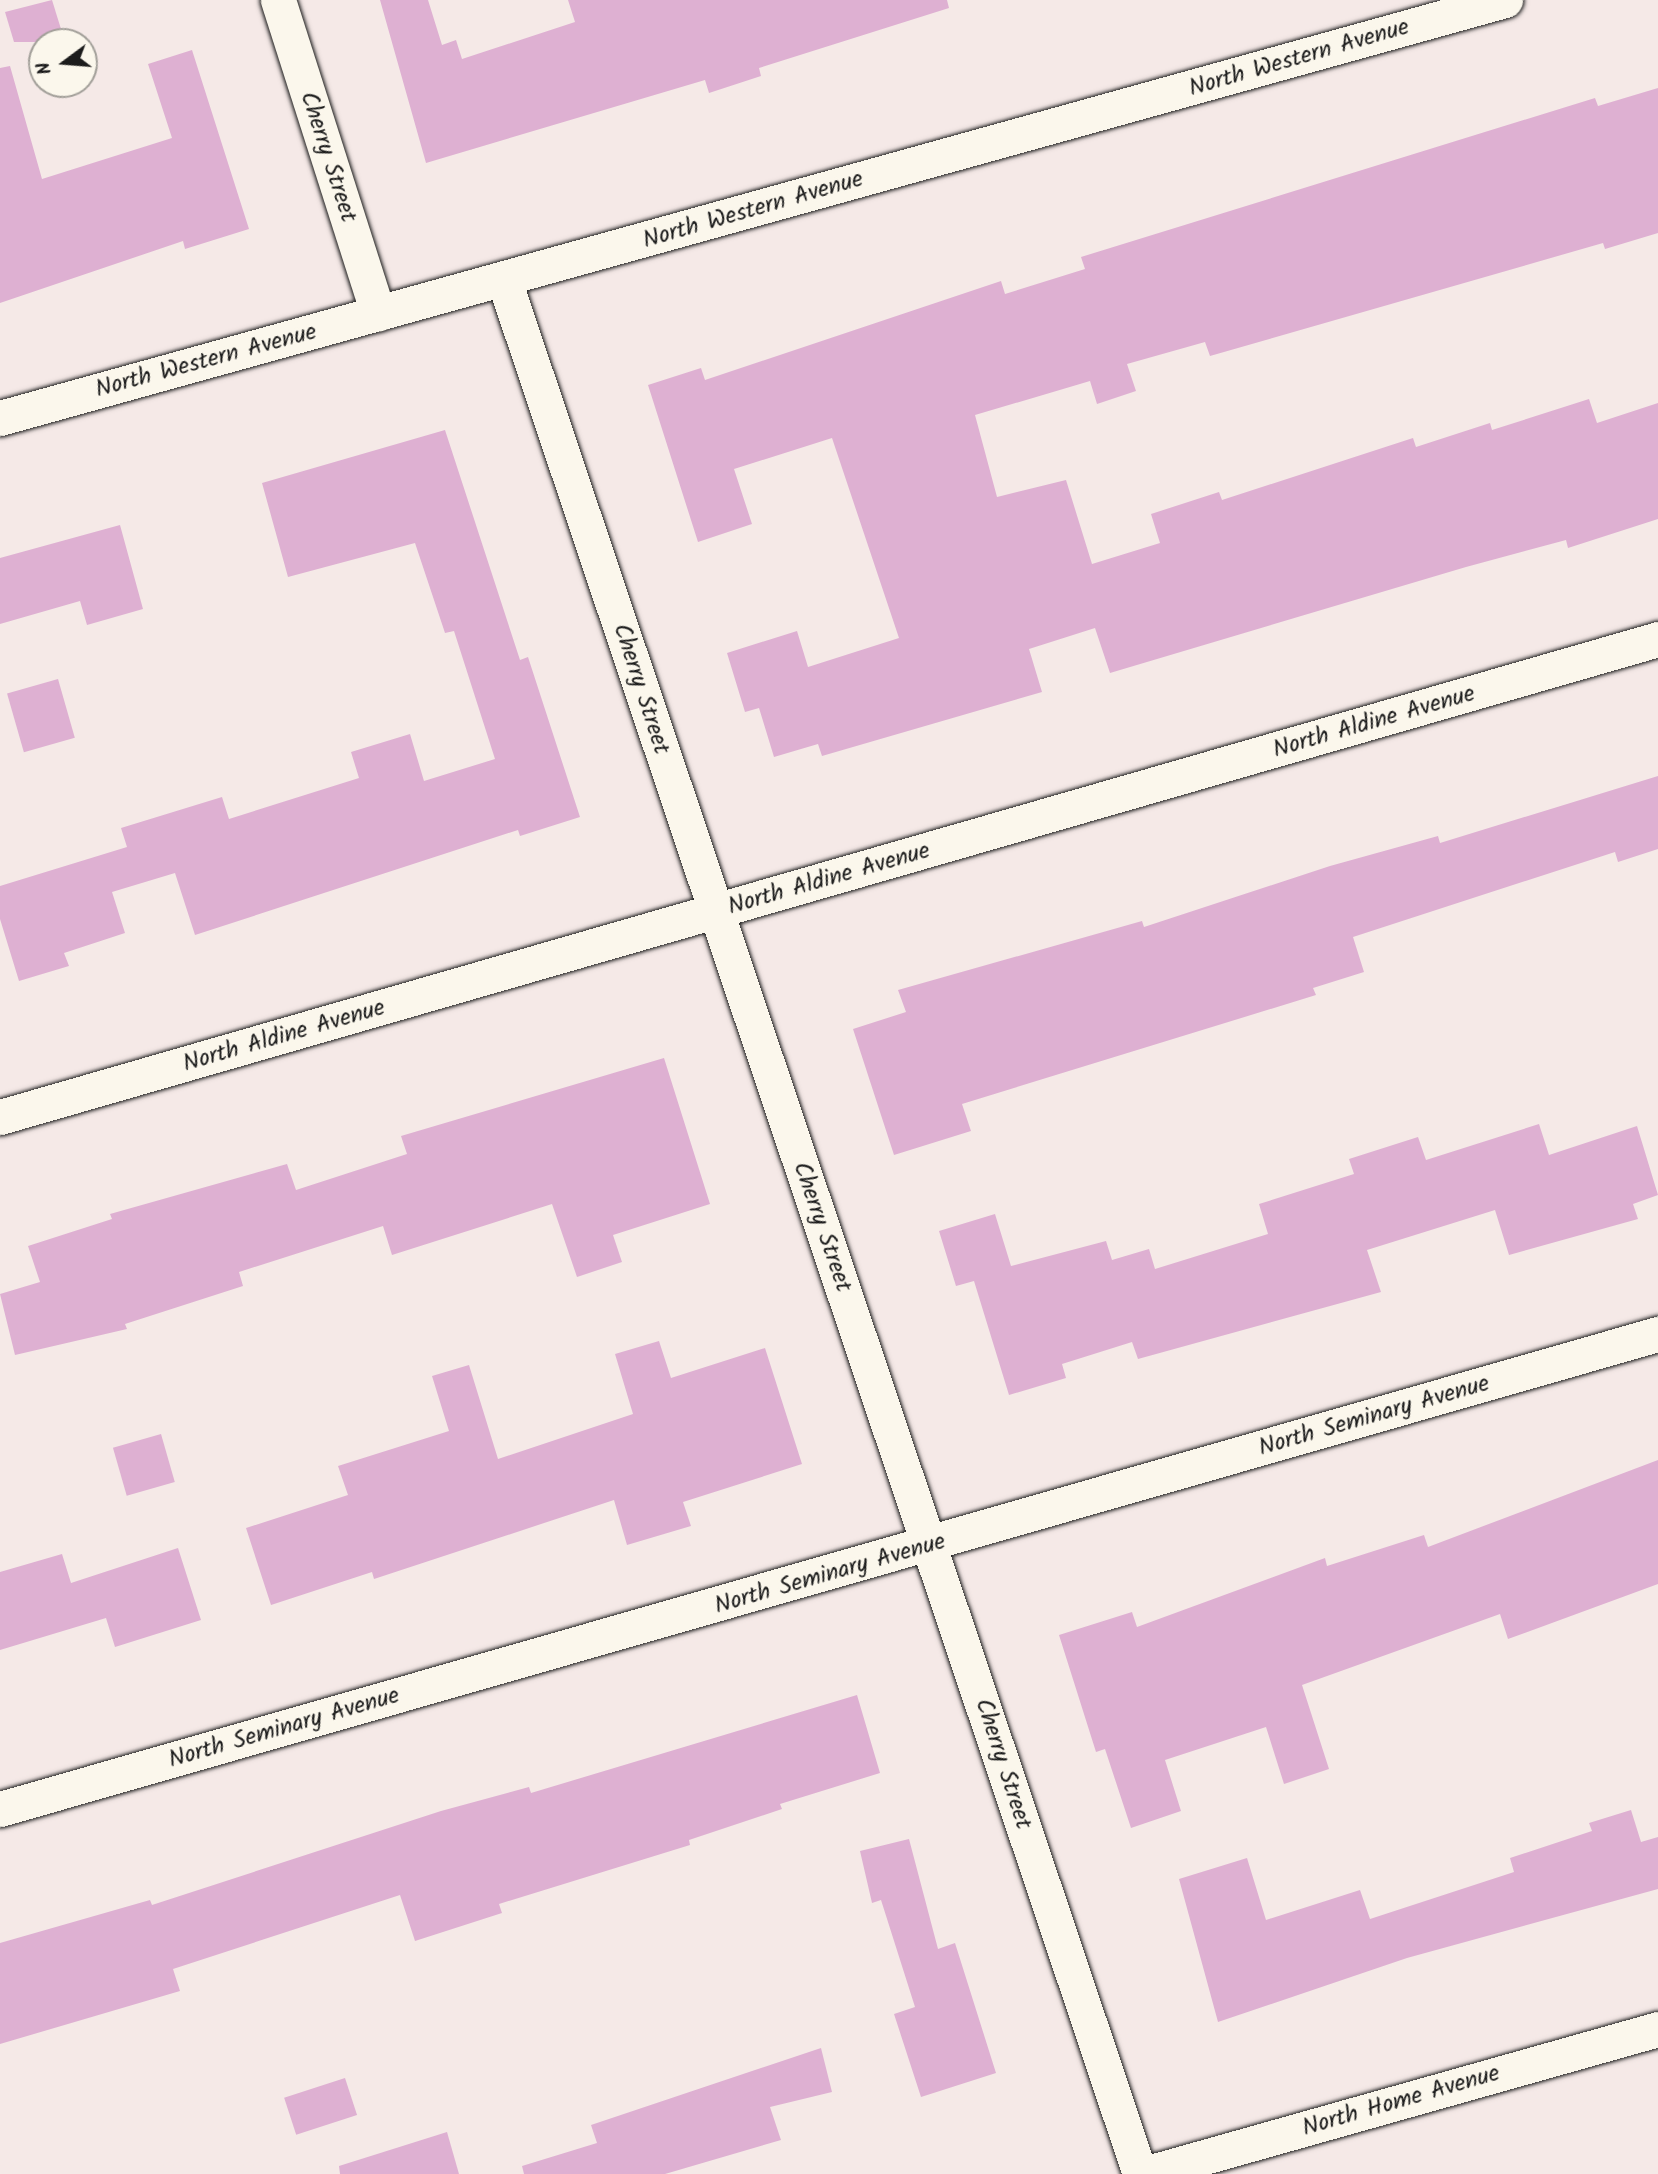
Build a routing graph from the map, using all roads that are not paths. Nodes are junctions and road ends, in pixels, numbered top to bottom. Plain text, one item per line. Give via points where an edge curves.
1 (278, 0) edge
2 (1505, 0) edge
3 (504, 280) junction
4 (378, 313) junction
5 (0, 418) edge
6 (1658, 639) edge
7 (716, 912) junction
8 (0, 1117) edge
9 (1658, 1334) edge
10 (930, 1545) junction
11 (0, 1809) edge
12 (1658, 2029) edge
13 (1142, 2174) edge

1 - 4 street, Cherry Street
2 - 3 street, North Western Avenue
3 - 4 street, North Western Avenue
3 - 7 street, Cherry Street
4 - 5 street, North Western Avenue
6 - 7 street, North Aldine Avenue
7 - 8 street, North Aldine Avenue
7 - 10 street, Cherry Street
9 - 10 street, North Seminary Avenue
10 - 11 street, North Seminary Avenue
10 - 13 street, Cherry Street
12 - 13 street, North Home Avenue

